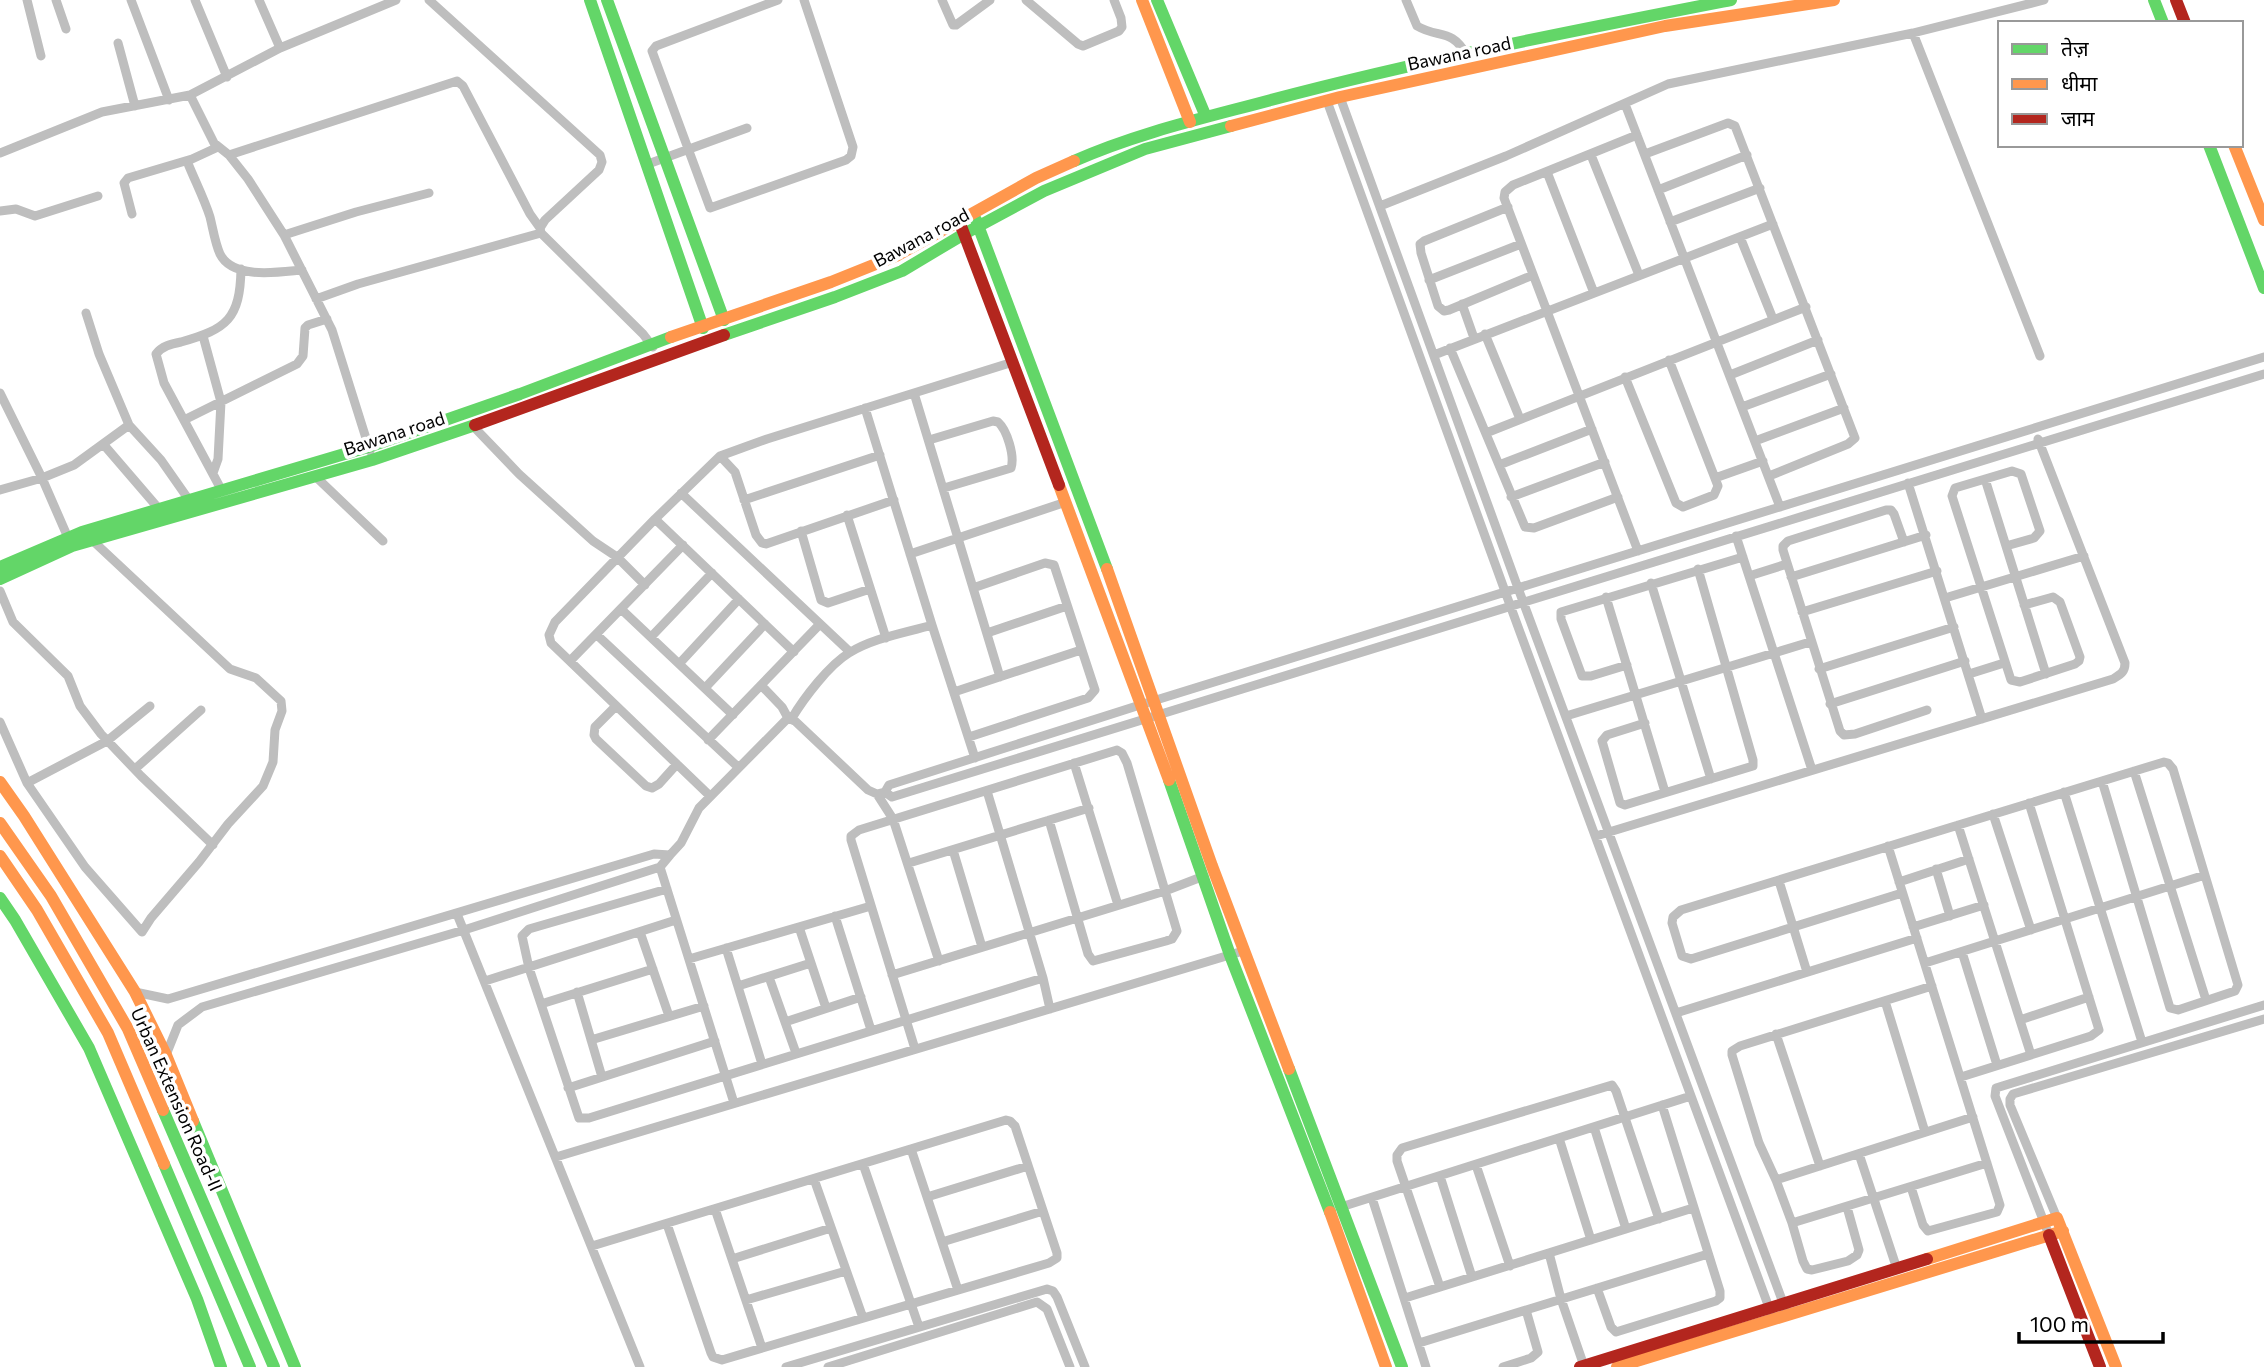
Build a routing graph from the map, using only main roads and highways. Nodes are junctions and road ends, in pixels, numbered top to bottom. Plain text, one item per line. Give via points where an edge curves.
1 (590, 0) edge
2 (607, 0) edge
3 (1142, 0) edge
4 (1157, 0) edge
5 (1731, 0) edge
6 (1834, 0) edge
7 (2154, 0) edge
8 (2176, 0) edge
9 (2162, 21) edge
10 (2184, 21) edge
11 (1206, 117) junction
12 (1190, 122) junction
13 (2210, 147) edge
14 (2235, 147) edge
15 (973, 213) junction
16 (2264, 220) edge
17 (978, 226) junction
18 (962, 227) junction
19 (2264, 288) edge
20 (724, 320) junction
21 (703, 328) junction
22 (370, 453) junction
23 (70, 542) junction
24 (0, 567) edge
25 (0, 579) edge
26 (0, 782) edge
27 (0, 823) edge
28 (0, 856) edge
29 (0, 898) edge
30 (2046, 1229) junction
31 (1785, 1309) junction
32 (1771, 1313) junction
33 (1582, 1366) edge
34 (221, 1367) edge
35 (250, 1367) edge
36 (274, 1367) edge
37 (295, 1367) edge
38 (1386, 1367) edge
39 (1402, 1367) edge
40 (1617, 1367) edge
41 (2100, 1367) edge
42 (2116, 1367) edge

1 - 21 main road
2 - 20 main road
3 - 12 main road
4 - 11 main road
5 - 11 main road, Bawana road via 1466,54
6 - 17 main road, Bawana road via 1665,26 1340,97 1133,153 1044,191
7 - 9 main road
8 - 10 main road
11 - 12 main road, Bawana road
12 - 15 main road, Bawana road via 1104,148
13 - 19 main road
14 - 16 main road
15 - 17 main road
15 - 18 main road, Bawana road
17 - 18 main road, Bawana road
17 - 39 main road via 1212,866
18 - 20 main road, Bawana road
18 - 22 main road, Bawana road via 902,271 835,297 473,426
18 - 38 main road
20 - 21 main road, Bawana road
21 - 22 main road, Bawana road
22 - 23 main road, Bawana road via 188,500
22 - 23 main road, Bawana road via 314,476 92,540
23 - 24 main road, Bawana road
23 - 25 main road, Bawana road
26 - 37 main road via 135,992 166,1055
27 - 36 main road, Urban Extension Road-II via 51,897 128,1029
28 - 35 main road, Urban Extension Road-II via 108,1033
29 - 34 main road via 89,1048 197,1299
30 - 31 main road
30 - 31 main road via 1897,1269
30 - 41 main road
30 - 42 main road via 2060,1224
31 - 32 main road
32 - 33 main road
32 - 40 main road

